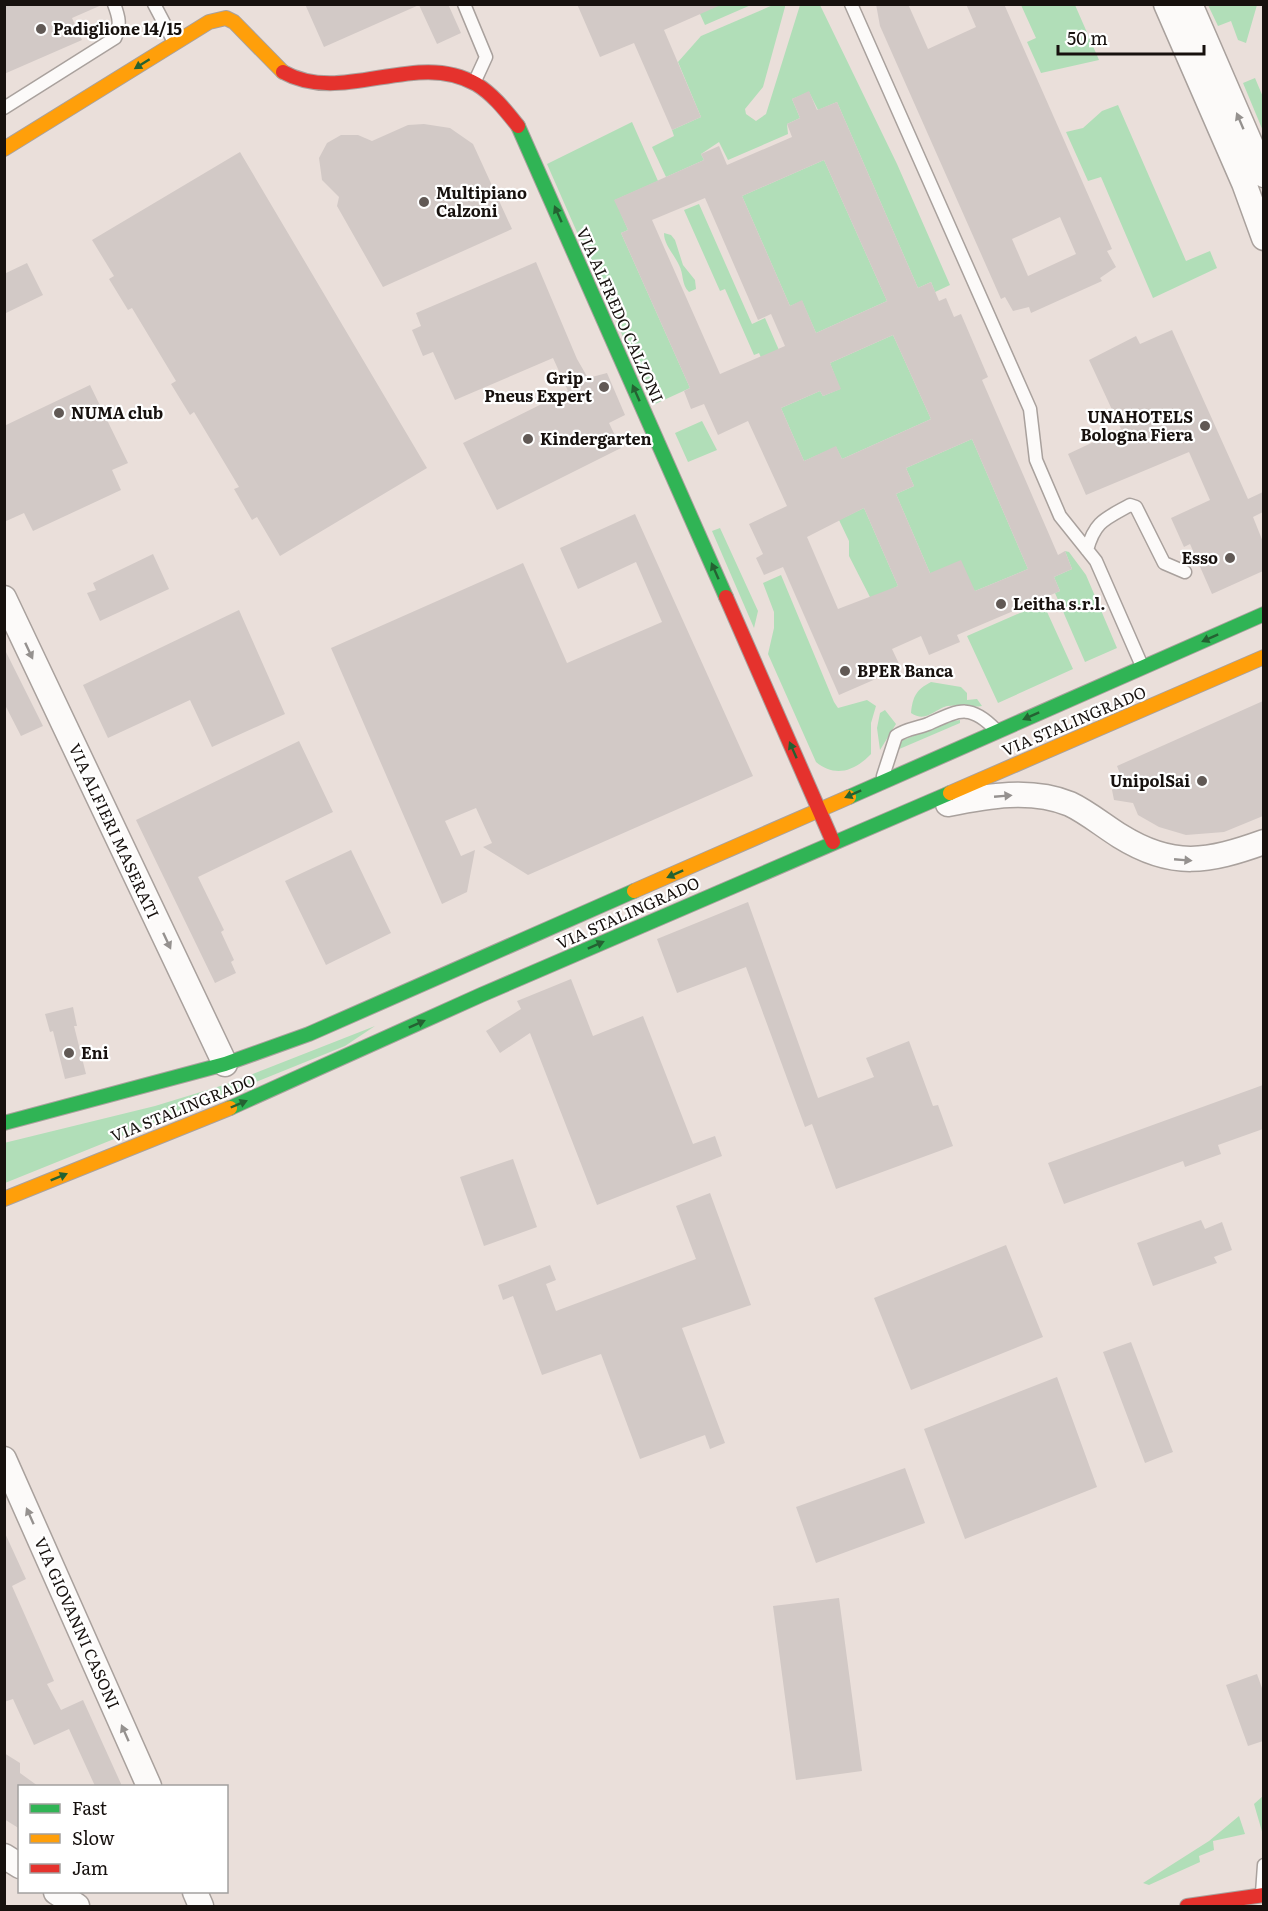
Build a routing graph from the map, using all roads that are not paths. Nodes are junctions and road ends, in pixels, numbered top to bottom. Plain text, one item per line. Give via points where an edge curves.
1 (114, 4) edge
2 (154, 4) edge
3 (464, 4) edge
4 (851, 4) edge
5 (1166, 4) edge
6 (1190, 4) edge
7 (175, 43) junction
8 (474, 82) junction
9 (4, 108) edge
10 (4, 149) edge
11 (1263, 175) edge
12 (1263, 238) edge
13 (1087, 550) junction
14 (1185, 572) dead end
15 (4, 598) edge
16 (1263, 614) edge
17 (1263, 657) edge
18 (1143, 667) junction
19 (996, 731) junction
20 (881, 782) junction
21 (819, 809) junction
22 (904, 812) junction
23 (833, 842) junction
24 (1263, 842) edge
25 (225, 1064) junction
26 (4, 1123) edge
27 (4, 1199) edge
28 (4, 1459) edge
29 (148, 1785) edge
30 (4, 1856) edge
31 (18, 1865) edge
32 (1263, 1865) edge
33 (58, 1893) edge
34 (1263, 1894) edge
35 (1220, 1904) edge
36 (77, 1906) edge
37 (1187, 1906) edge

1 - 9 lane via 119,18 115,38
2 - 7 lane
3 - 8 lane via 486,57
4 - 13 lane via 1030,409 1033,449 1044,479 1060,516
5 - 12 street via 1244,183
11 -> 6 street
7 - 8 main road, VIA ALFREDO CALZONI via 209,21 226,18 238,23 282,71 314,84 434,73
7 -> 10 main road
21 -> 8 main road, VIA ALFREDO CALZONI via 520,129
13 - 14 lane via 1092,532 1101,521 1130,505 1136,507 1164,563
13 - 18 lane
15 -> 25 street, VIA ALFIERI MASERATI
16 -> 18 main road, VIA STALINGRADO
17 - 22 main road, VIA STALINGRADO
18 -> 19 main road, VIA STALINGRADO
19 - 20 main road, VIA STALINGRADO
19 - 20 lane via 982,716 957,711 900,733 894,740
20 -> 21 main road, VIA STALINGRADO
21 - 23 main road, VIA ALFREDO CALZONI
21 -> 25 main road, VIA STALINGRADO via 309,1034
22 - 23 main road, VIA STALINGRADO
22 -> 24 street via 1019,794 1071,805 1130,842 1172,859 1204,861
27 -> 23 main road, VIA STALINGRADO via 241,1103
25 - 26 main road, VIA STALINGRADO
29 -> 28 street, VIA GIOVANNI CASONI
30 - 31 street
32 - 34 lane
33 - 36 street
34 - 35 main road
35 - 37 main road

